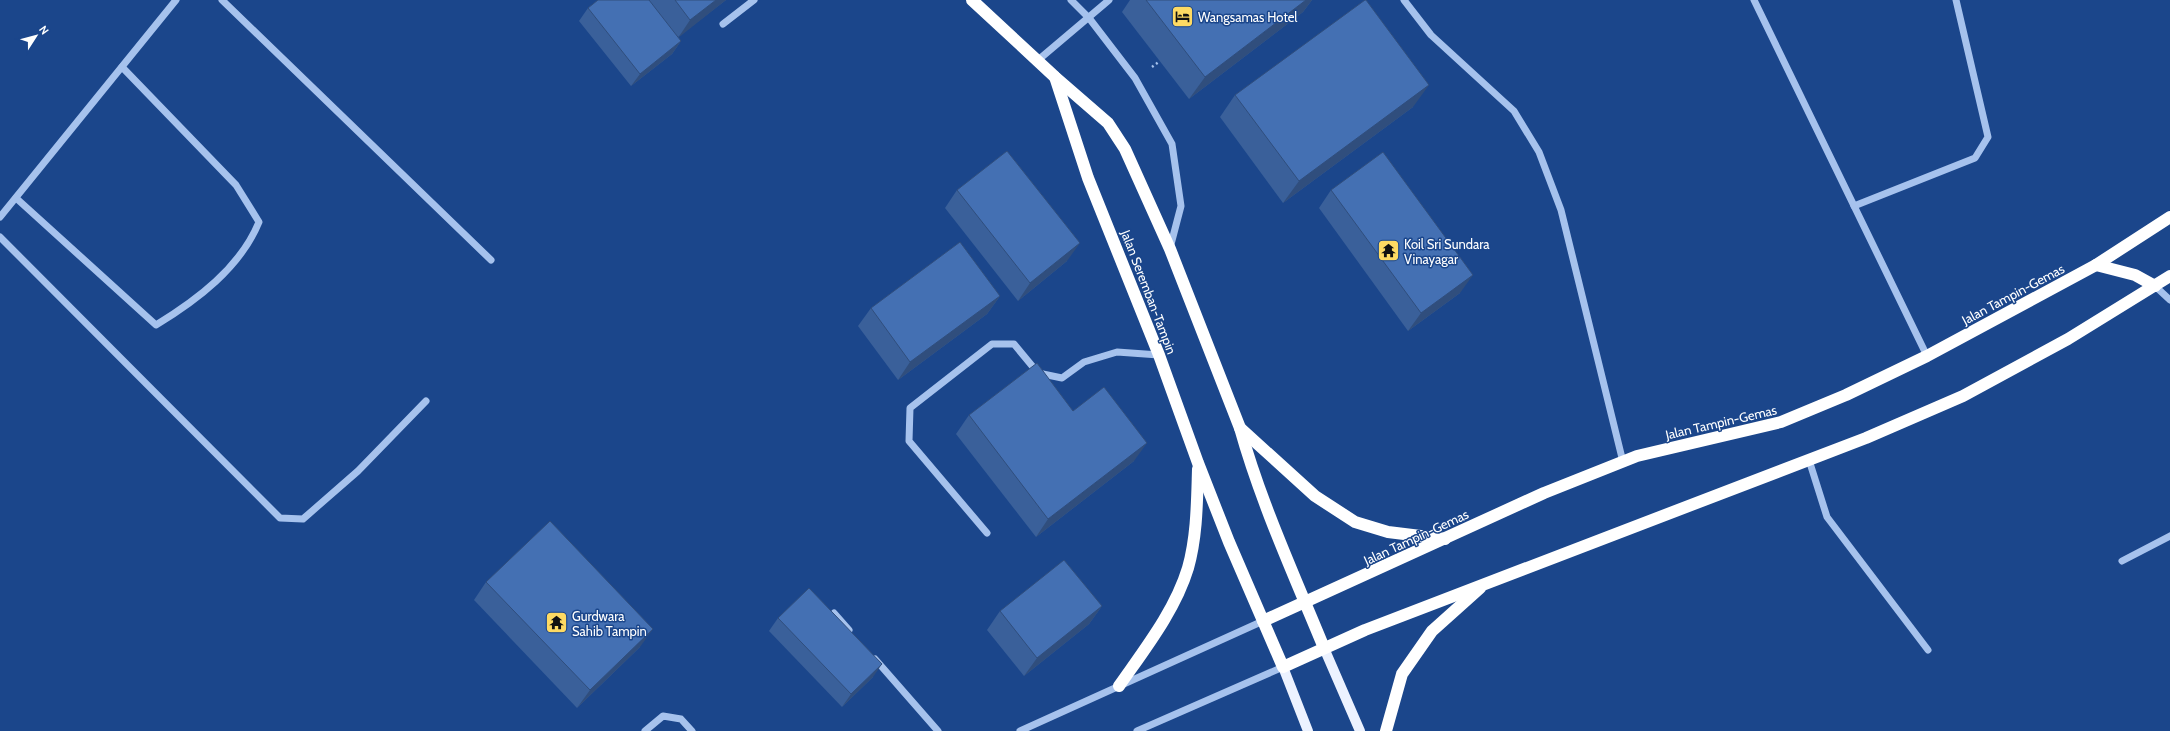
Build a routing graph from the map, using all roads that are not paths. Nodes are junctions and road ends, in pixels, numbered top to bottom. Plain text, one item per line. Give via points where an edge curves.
1 (176, 0) edge
2 (222, 0) edge
3 (754, 0) edge
4 (972, 0) edge
5 (1071, 0) edge
6 (1109, 0) edge
7 (1404, 0) edge
8 (1754, 0) edge
9 (1956, 0) edge
10 (1089, 18) junction
11 (723, 24) dead end
12 (1037, 61) junction
13 (122, 67) junction
14 (1055, 78) junction
15 (16, 198) junction
16 (1854, 206) junction
17 (0, 217) edge
18 (2170, 217) edge
19 (0, 237) edge
20 (1170, 249) junction
21 (491, 260) dead end
22 (2096, 265) junction
23 (2170, 276) edge
24 (2155, 286) junction
25 (2170, 300) edge
26 (1159, 355) junction
27 (1927, 356) junction
28 (426, 401) dead end
29 (1240, 428) junction
30 (1810, 460) junction
31 (1623, 462) junction
32 (1198, 463) junction
33 (987, 533) dead end
34 (2170, 536) edge
35 (1445, 539) junction
36 (2122, 562) dead end
37 (1485, 583) junction
38 (1305, 601) junction
39 (834, 613) edge
40 (1263, 621) junction
41 (855, 636) edge
42 (1324, 648) junction
43 (1928, 650) dead end
44 (870, 654) edge
45 (1283, 667) junction
46 (1118, 686) junction
47 (645, 731) edge
48 (692, 731) edge
49 (938, 731) edge
50 (1020, 731) edge
51 (1137, 731) edge
52 (1308, 731) edge
53 (1360, 731) edge
54 (1386, 731) edge

1 - 13 street
2 - 21 street
3 - 11 street
4 - 12 highway, Jalan Seremban-Tampin
5 - 10 street
6 - 10 street
7 - 31 street via 1431,35 1514,110 1539,152 1561,210
8 - 16 street
9 - 16 street via 1988,137 1975,158
10 - 12 street
10 - 20 street via 1135,78 1172,144 1181,206
12 - 14 highway, Jalan Seremban-Tampin
13 - 15 street
13 - 15 street via 236,185 259,222 252,238 226,272 181,310 156,325
14 - 20 highway via 1108,123 1121,142 1145,189
14 - 26 highway, Jalan Seremban-Tampin via 1088,178
15 - 17 street
16 - 27 street
18 - 22 highway, Jalan Tampin-Gemas
19 - 28 street via 280,518 303,519 358,471
20 - 29 highway
22 - 24 highway via 2135,275
22 - 27 highway, Jalan Tampin-Gemas
23 - 24 highway
24 - 25 street
24 - 30 highway via 2068,339 1963,396
26 - 32 highway, Jalan Seremban-Tampin
26 - 33 street via 1117,352 1084,362 1062,378 1038,373 1014,344 992,344 910,408 909,441
27 - 31 highway, Jalan Tampin-Gemas via 1846,395 1781,422 1637,456
29 - 35 highway via 1315,496 1355,522 1388,532
29 - 38 highway via 1248,458
30 - 37 highway
30 - 43 street via 1827,517
31 - 35 highway, Jalan Tampin-Gemas via 1544,493
32 - 40 highway, Jalan Seremban-Tampin
32 - 46 highway via 1195,529 1188,569 1171,606
34 - 36 street
35 - 38 highway, Jalan Tampin-Gemas
37 - 42 highway
37 - 54 highway via 1432,631 1402,674
38 - 40 highway, Jalan Tampin-Gemas
38 - 42 highway
39 - 41 street
40 - 45 highway, Jalan Seremban-Tampin
40 - 46 street
42 - 45 highway
42 - 53 main road
44 - 49 street
45 - 51 street
45 - 52 main road
46 - 50 street
47 - 48 street via 663,716 682,719

